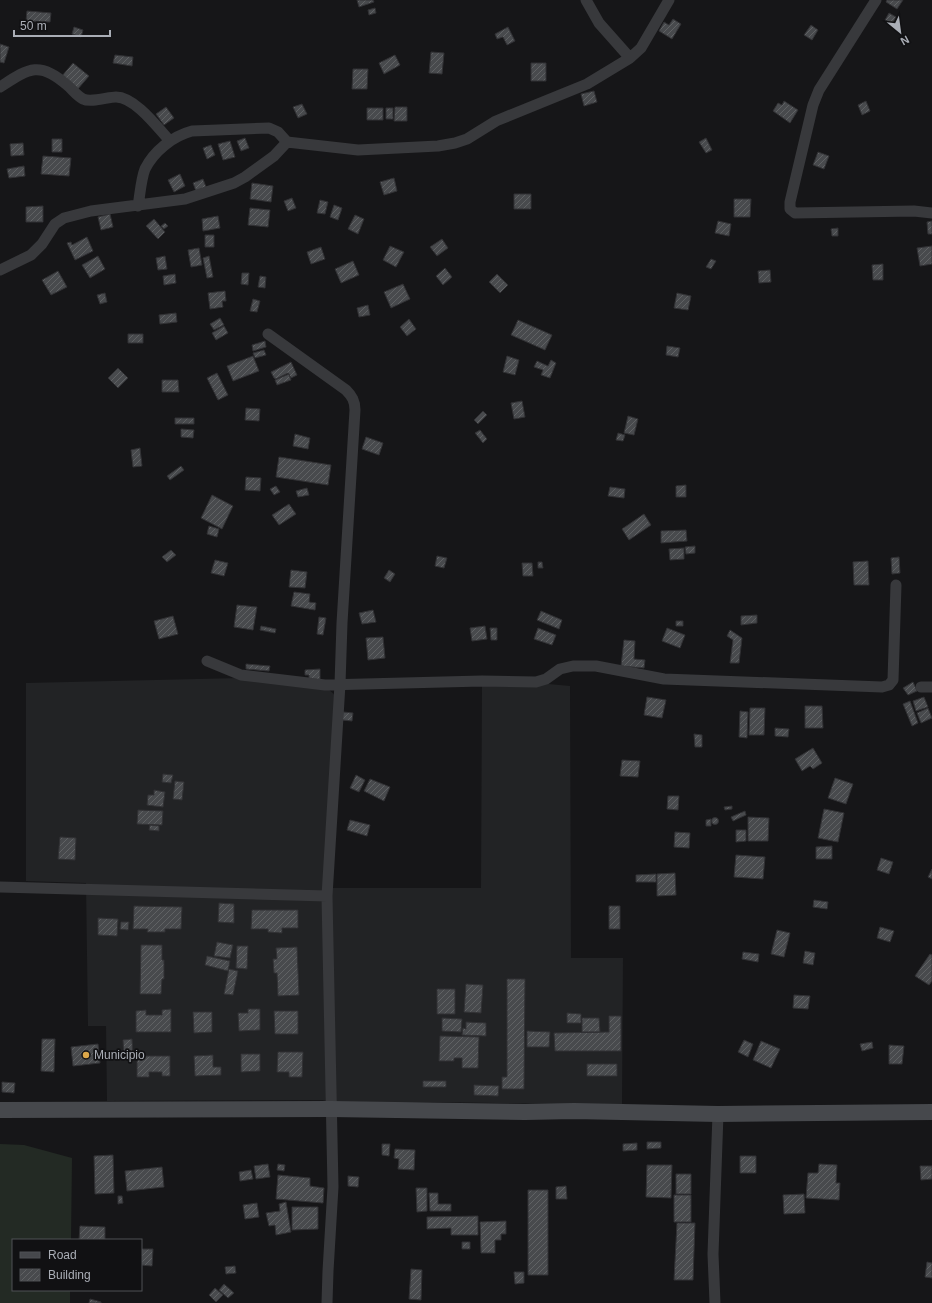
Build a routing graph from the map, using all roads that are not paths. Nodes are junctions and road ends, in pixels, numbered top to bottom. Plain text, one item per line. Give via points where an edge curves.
1 (586, 0) edge
2 (669, 0) edge
3 (876, 0) edge
4 (630, 58) junction
5 (0, 87) edge
6 (170, 141) junction
7 (287, 142) junction
8 (138, 206) junction
9 (932, 213) edge
10 (0, 270) edge
11 (268, 334) dead end
12 (896, 585) dead end
13 (207, 661) dead end
14 (340, 684) junction
15 (932, 687) edge
16 (921, 688) dead end
17 (0, 887) edge
18 (327, 896) junction
19 (330, 1109) junction
20 (0, 1110) edge
21 (932, 1112) edge
22 (718, 1114) junction
23 (327, 1303) edge
24 (715, 1303) edge

1 - 4 street via 599,23
2 - 4 street via 641,48
3 - 9 street via 819,90 813,105 790,209 795,213
4 - 7 street via 587,84 496,121 467,139 455,143 358,150
5 - 6 street via 21,73 32,70 51,72 83,99 90,101 118,97 129,100
6 - 7 street via 192,131 269,128 278,132
6 - 8 street via 156,154 145,170
7 - 8 street via 274,156 234,183 185,199
8 - 10 street via 91,211 64,218 55,224 31,255
11 - 14 street via 346,390 355,404
12 - 14 street via 893,680 889,685 882,687 664,679 596,666 560,669 546,679 536,682
13 - 14 street via 241,675 325,685
14 - 18 street
15 - 16 street
17 - 18 street
18 - 19 street
19 - 20 main road
19 - 22 main road
19 - 23 street via 333,1187
21 - 22 main road
22 - 24 street via 713,1254

